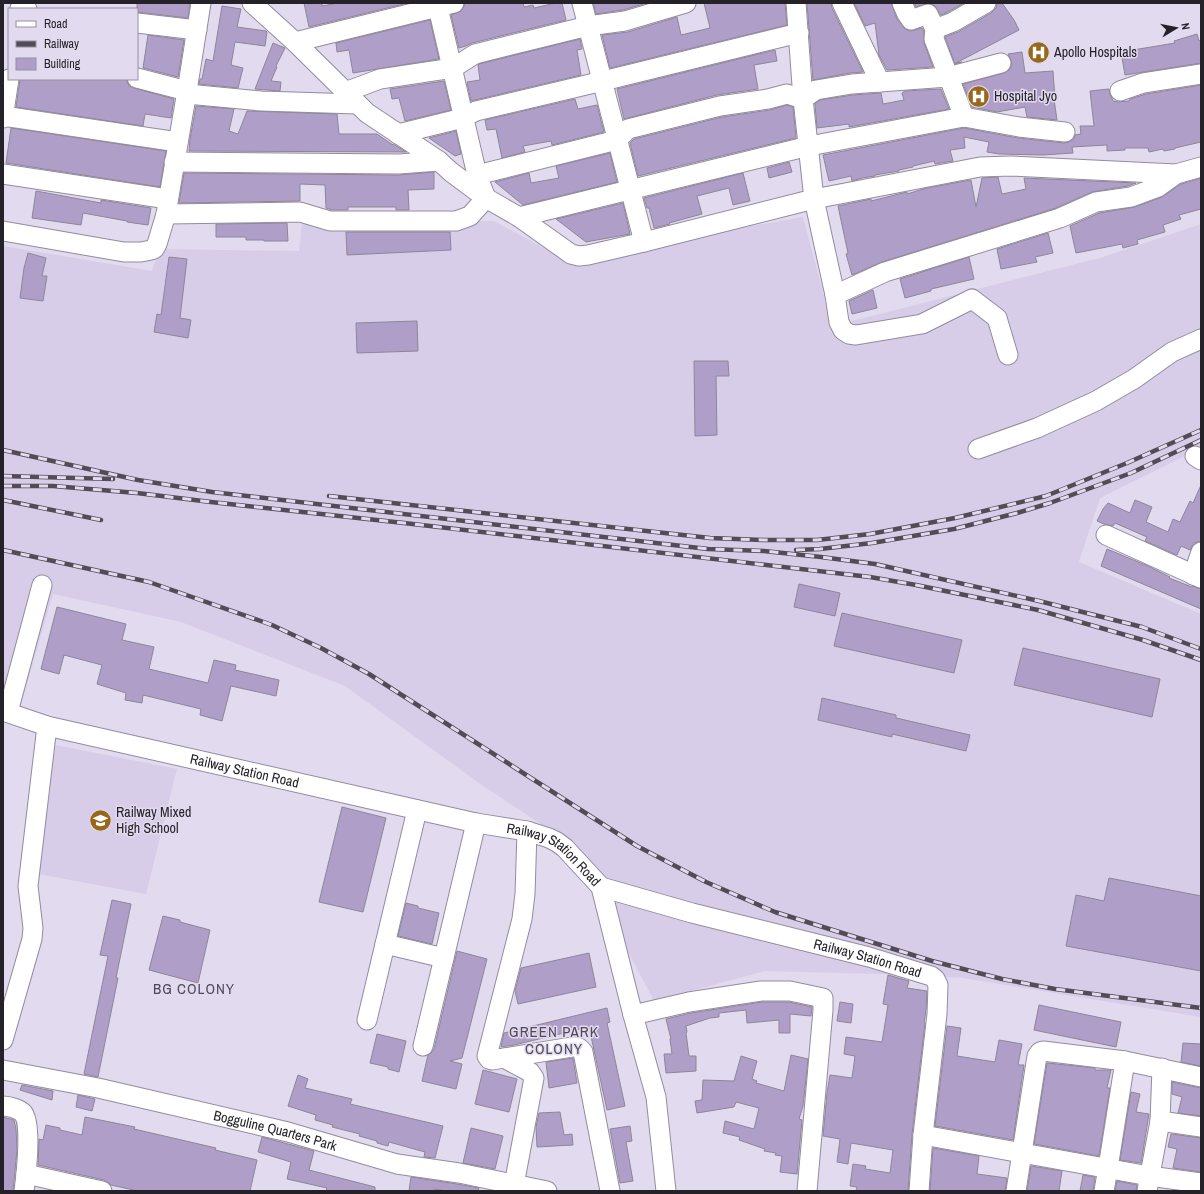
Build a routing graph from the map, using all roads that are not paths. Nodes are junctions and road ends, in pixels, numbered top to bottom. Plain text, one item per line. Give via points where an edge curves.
1 (201, 3) edge
2 (252, 3) edge
3 (582, 3) edge
4 (686, 3) edge
5 (796, 3) edge
6 (842, 3) edge
7 (902, 3) edge
8 (443, 4) edge
9 (974, 6) edge
10 (138, 23) edge
11 (588, 26) junction
12 (935, 29) junction
13 (197, 30) junction
14 (799, 33) junction
15 (295, 42) junction
16 (1002, 63) dead end
17 (453, 68) junction
18 (1201, 74) edge
19 (948, 77) junction
20 (138, 78) edge
21 (9, 80) edge
22 (603, 81) junction
23 (880, 82) junction
24 (1120, 91) dead end
25 (187, 93) junction
26 (351, 98) junction
27 (803, 98) junction
28 (3, 117) edge
29 (464, 118) junction
30 (964, 118) junction
31 (1065, 132) dead end
32 (398, 134) junction
33 (617, 140) junction
34 (178, 142) junction
35 (809, 146) junction
36 (439, 161) junction
37 (174, 162) junction
38 (1201, 167) edge
39 (3, 174) edge
40 (1176, 174) junction
41 (477, 175) junction
42 (631, 190) junction
43 (486, 198) junction
44 (814, 199) junction
45 (167, 207) junction
46 (519, 217) junction
47 (3, 231) edge
48 (644, 242) junction
49 (835, 295) junction
50 (1201, 339) edge
51 (1008, 354) dead end
52 (978, 449) dead end
53 (1106, 535) dead end
54 (1201, 552) edge
55 (1197, 577) edge
56 (42, 585) dead end
57 (5, 712) edge
58 (47, 726) junction
59 (417, 810) junction
60 (476, 824) junction
61 (527, 831) junction
62 (601, 887) junction
63 (385, 944) junction
64 (444, 958) junction
65 (633, 1015) junction
66 (367, 1020) dead end
67 (3, 1040) edge
68 (423, 1046) dead end
69 (504, 1058) junction
70 (1125, 1061) junction
71 (1162, 1068) junction
72 (3, 1070) edge
73 (1201, 1077) edge
74 (3, 1106) edge
75 (1160, 1121) junction
76 (1201, 1128) edge
77 (923, 1135) junction
78 (1021, 1154) junction
79 (1108, 1168) junction
80 (25, 1182) edge
81 (1201, 1183) edge
82 (1148, 1184) edge
83 (514, 1185) junction
84 (102, 1191) edge
85 (547, 1191) edge
86 (610, 1191) edge
87 (666, 1191) edge
88 (808, 1191) edge
89 (919, 1191) edge
90 (1016, 1191) edge
91 (1104, 1191) edge

1 - 13 street
2 - 15 street
3 - 11 street
4 - 11 street via 625,20
5 - 14 street
6 - 23 street
7 - 12 street via 911,20 928,14
8 - 15 street
8 - 17 street
9 - 12 street via 953,22
10 - 13 street
11 - 17 street via 475,54
11 - 22 street
12 - 19 street via 934,39
13 - 25 street
14 - 22 street
14 - 27 street
15 - 26 street
16 - 19 street
17 - 26 street via 380,79
17 - 29 street
18 - 24 street via 1143,83
19 - 23 street
19 - 30 street
20 - 25 street
21 - 28 street
22 - 29 street via 476,111
22 - 33 street
23 - 27 street via 816,90
25 - 26 street via 261,101
25 - 34 street
26 - 32 street via 367,113
27 - 33 street via 787,94 720,106 628,130
27 - 35 street
28 - 34 street
29 - 32 street
29 - 41 street
30 - 31 street
30 - 35 street
32 - 36 street
33 - 41 street
33 - 42 street
34 - 37 street
35 - 42 street
35 - 44 street
36 - 37 street via 399,164
36 - 43 street
37 - 45 street
38 - 40 street
39 - 45 street
40 - 44 street via 1011,166 980,167
40 - 49 street via 1158,187 1131,197 1096,202 1060,218 885,272
41 - 43 street
42 - 46 street
42 - 48 street
43 - 45 street via 470,216 456,222 330,221 300,212
43 - 46 street
44 - 48 street
44 - 49 street
45 - 47 street via 157,244 154,249 142,252 124,252
46 - 48 street via 571,254 580,256
49 - 51 street via 839,322 849,334 856,335 922,324 972,299 997,318
50 - 52 street via 1172,352 1134,379 1096,401 1037,428
53 - 55 street
54 - 55 street
56 - 57 street
57 - 58 street, Railway Station Road
58 - 59 street, Railway Station Road
58 - 67 street via 28,886 32,939
59 - 60 street, Railway Station Road
59 - 63 street
60 - 61 street, Railway Station Road
60 - 64 street
61 - 62 street, Railway Station Road via 549,838 565,848
61 - 69 street via 522,919 486,1056 492,1060
62 - 65 street
62 - 77 street, Railway Station Road via 869,958 935,979 938,985 937,1014
63 - 64 street
63 - 66 street
64 - 68 street
65 - 87 street via 656,1097
65 - 88 street via 689,1002 761,991 790,991 823,998
69 - 83 street via 530,1072 534,1078
69 - 86 street via 577,1046 580,1048 583,1052
70 - 71 street
70 - 78 street via 1040,1052 1037,1056
70 - 79 street
71 - 73 street
71 - 75 street
72 - 83 street, Bogguline Quarters Park via 98,1088 288,1132 397,1164 459,1173
74 - 80 street via 20,1110 26,1120 28,1131
75 - 76 street
75 - 82 street
77 - 78 street
77 - 89 street, Railway Station Road
78 - 79 street
78 - 90 street
79 - 82 street
79 - 91 street
80 - 84 street
81 - 82 street
83 - 85 street, Bogguline Quarters Park

